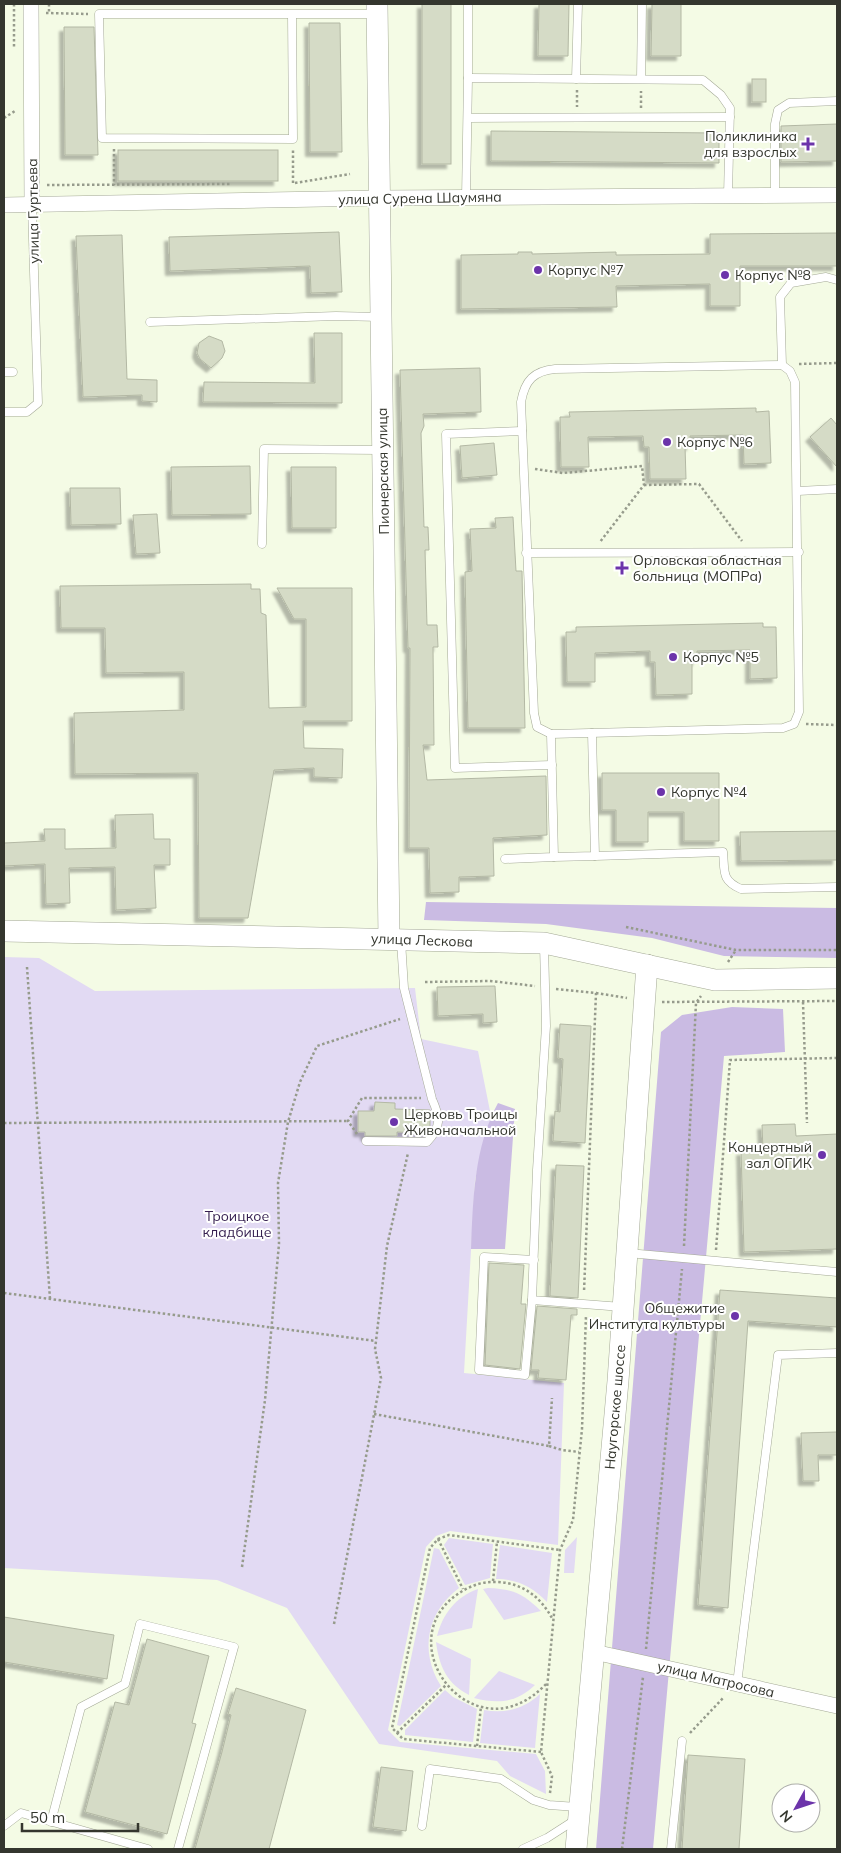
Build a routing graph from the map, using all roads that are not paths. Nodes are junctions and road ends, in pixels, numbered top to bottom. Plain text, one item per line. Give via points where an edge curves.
1 (468, 4) edge
2 (578, 4) edge
3 (642, 4) edge
4 (31, 8) edge
5 (377, 9) edge
6 (292, 14) junction
7 (468, 78) junction
8 (576, 79) junction
9 (641, 79) junction
10 (837, 101) edge
11 (730, 117) junction
12 (468, 118) junction
13 (775, 195) junction
14 (837, 195) edge
15 (728, 196) junction
16 (379, 198) junction
17 (466, 198) junction
18 (4, 205) edge
19 (32, 205) junction
20 (837, 280) edge
21 (381, 317) junction
22 (150, 322) dead end
23 (782, 364) junction
24 (4, 372) edge
25 (13, 372) dead end
26 (4, 412) edge
27 (522, 431) junction
28 (382, 450) junction
29 (837, 489) edge
30 (798, 491) junction
31 (262, 544) dead end
32 (799, 552) junction
33 (526, 554) junction
34 (592, 732) junction
35 (551, 734) junction
36 (552, 765) junction
37 (595, 856) junction
38 (554, 857) junction
39 (505, 859) dead end
40 (837, 887) edge
41 (4, 931) edge
42 (395, 939) junction
43 (544, 943) junction
44 (647, 965) junction
45 (837, 978) edge
46 (366, 1141) road end
47 (628, 1253) junction
48 (534, 1260) junction
49 (837, 1272) edge
50 (532, 1300) junction
51 (624, 1308) junction
52 (837, 1353) edge
53 (594, 1652) junction
54 (737, 1684) junction
55 (837, 1706) edge
56 (682, 1741) road end
57 (579, 1812) junction
58 (51, 1822) junction
59 (4, 1826) edge
60 (422, 1826) dead end
61 (148, 1849) edge
62 (178, 1849) edge
63 (523, 1849) edge
64 (576, 1849) edge
65 (671, 1849) edge

1 - 7 lane
2 - 8 lane
3 - 9 lane
4 - 19 street, улица Гуртьева
5 - 6 lane
5 - 16 main road, Пионерская улица
6 - 6 lane via 293,139 102,138 99,14
7 - 8 lane
7 - 12 lane
8 - 9 lane
9 - 11 lane via 703,80 721,95 730,108
10 - 13 lane via 789,103 778,110 775,124
11 - 12 lane
11 - 15 lane
12 - 17 lane
13 - 14 street, улица Сурена Шаумяна
13 - 15 street, улица Сурена Шаумяна
15 - 17 street, улица Сурена Шаумяна
16 - 17 street, улица Сурена Шаумяна
16 - 19 street, улица Сурена Шаумяна
16 - 21 main road, Пионерская улица
18 - 19 street, улица Сурена Шаумяна
19 - 26 lane, улица Гуртьева via 38,403 27,412
20 - 23 lane via 826,277 791,283 780,297
21 - 22 lane
21 - 28 main road, Пионерская улица
23 - 27 lane via 542,370 530,378 523,389
23 - 30 lane via 795,382
24 - 25 lane
27 - 33 lane
27 - 36 lane via 446,434 455,768
28 - 31 lane via 264,449
28 - 42 main road, Пионерская улица
29 - 30 lane
30 - 32 lane
32 - 33 lane
32 - 34 lane via 799,712 794,724 783,728
33 - 35 lane via 534,714 537,727
34 - 35 lane
34 - 37 lane
35 - 36 lane
36 - 38 lane
37 - 38 lane
37 - 40 lane via 723,852 725,877 729,884 741,888
38 - 39 lane
41 - 42 main road, улица Лескова
42 - 43 main road, улица Лескова
42 - 46 lane via 404,988 439,1115 436,1132 427,1142
43 - 44 main road, улица Лескова
43 - 48 lane via 546,1026
44 - 45 main road, улица Лескова via 715,980
44 - 47 main road, Наугорское шоссе
47 - 49 lane
47 - 51 main road, Наугорское шоссе
48 - 50 lane
48 - 50 lane via 484,1257 479,1370 525,1375
50 - 51 lane
51 - 53 main road, Наугорское шоссе
52 - 54 lane via 778,1355
53 - 54 street, улица Матросова
53 - 57 main road, Наугорское шоссе
54 - 55 street, улица Матросова
56 - 65 lane
57 - 60 lane via 533,1800 502,1778 430,1769
57 - 63 lane via 547,1838
57 - 64 main road, Наугорское шоссе
58 - 59 lane via 21,1814
58 - 61 lane
58 - 62 lane via 81,1707 125,1684 140,1624 234,1647

